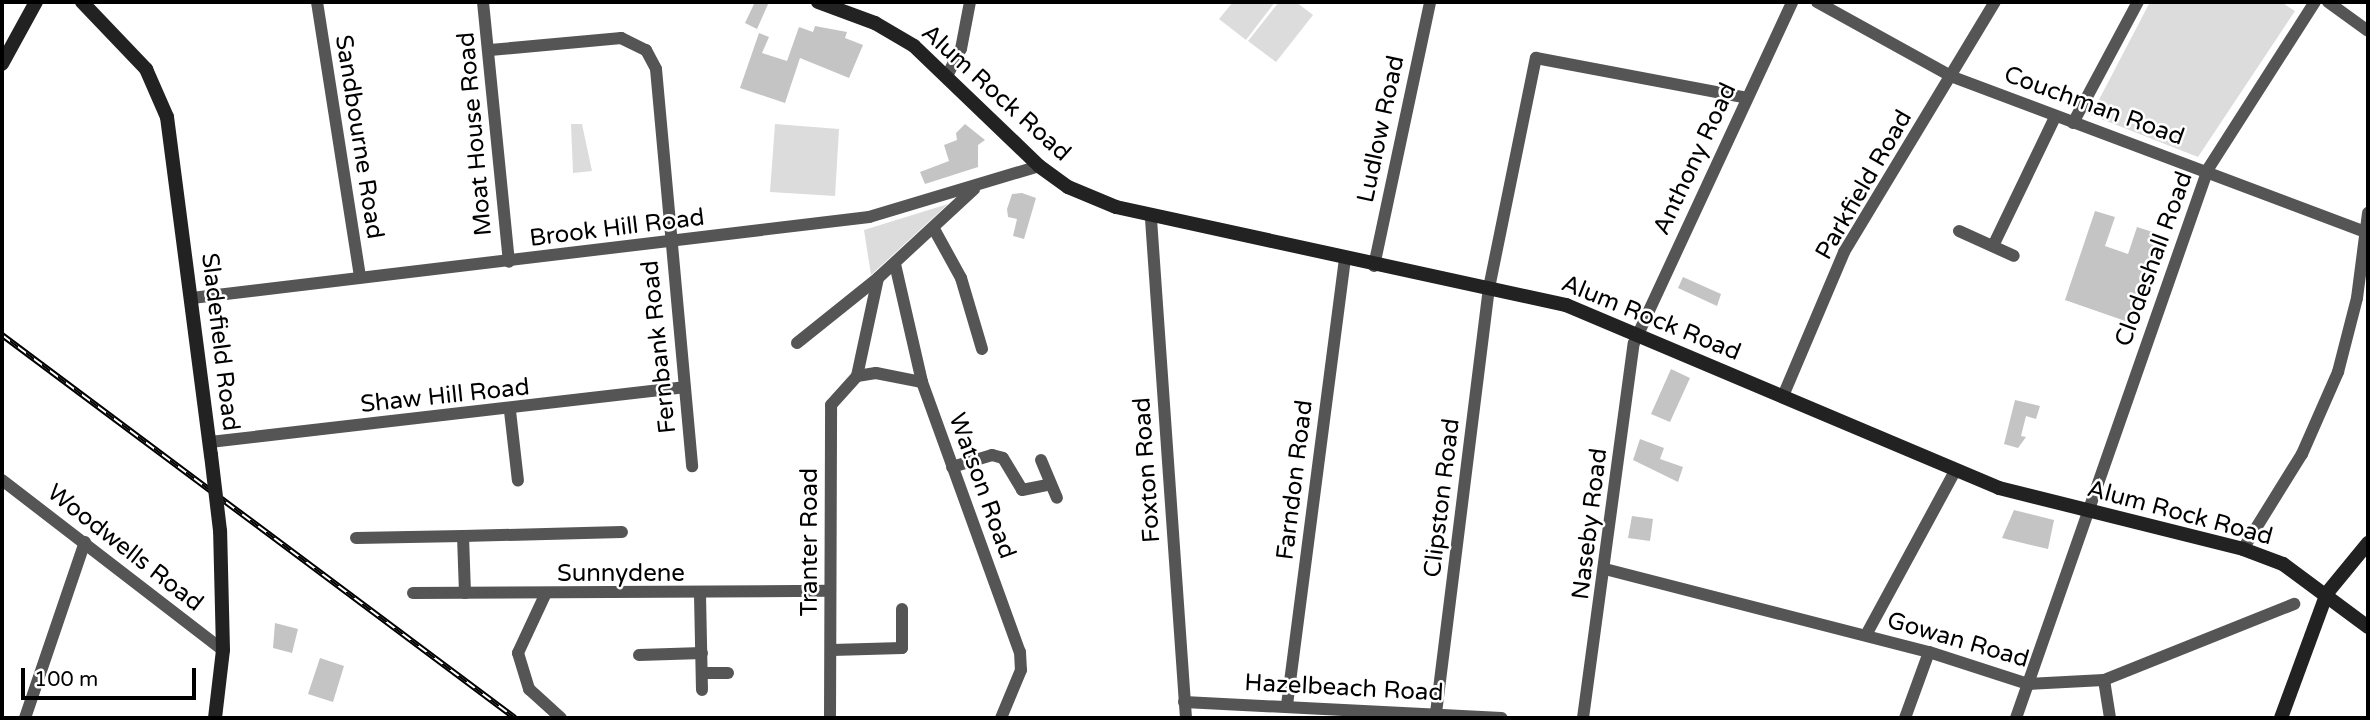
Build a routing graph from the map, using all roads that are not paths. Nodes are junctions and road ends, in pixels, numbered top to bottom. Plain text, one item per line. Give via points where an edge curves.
1 (36, 2) edge
2 (82, 2) edge
3 (317, 2) edge
4 (483, 2) edge
5 (818, 2) edge
6 (970, 2) edge
7 (1430, 2) edge
8 (1793, 2) edge
9 (1816, 2) edge
10 (1995, 2) edge
11 (2138, 2) edge
12 (2315, 2) edge
13 (2328, 2) edge
14 (2368, 31) edge
15 (490, 50) junction
16 (2, 64) edge
17 (948, 75) junction
18 (1953, 77) junction
19 (1747, 97) junction
20 (2054, 117) junction
21 (2073, 123) junction
22 (1039, 166) junction
23 (2208, 169) junction
24 (974, 189) junction
25 (2368, 213) edge
26 (1151, 219) junction
27 (934, 229) junction
28 (1959, 231) dead end
29 (2366, 234) edge
30 (670, 242) junction
31 (1993, 246) junction
32 (2014, 256) dead end
33 (1345, 260) junction
34 (509, 262) junction
35 (895, 264) junction
36 (1374, 266) junction
37 (360, 278) junction
38 (878, 278) junction
39 (1489, 288) junction
40 (192, 298) junction
41 (1637, 334) junction
42 (797, 343) dead end
43 (982, 349) dead end
44 (857, 376) junction
45 (922, 382) junction
46 (684, 387) junction
47 (1783, 396) junction
48 (510, 411) junction
49 (211, 448) junction
50 (1041, 460) dead end
51 (692, 466) dead end
52 (952, 467) junction
53 (1955, 471) junction
54 (2, 480) edge
55 (518, 481) dead end
56 (1047, 485) junction
57 (1057, 498) dead end
58 (2087, 512) junction
59 (622, 532) dead end
60 (463, 536) junction
61 (356, 538) dead end
62 (85, 542) junction
63 (2368, 543) edge
64 (2244, 549) junction
65 (1605, 569) junction
66 (829, 591) junction
67 (413, 593) dead end
68 (465, 593) junction
69 (2327, 593) junction
70 (545, 595) junction
71 (700, 595) junction
72 (2294, 604) dead end
73 (902, 609) dead end
74 (2368, 627) edge
75 (1866, 635) junction
76 (223, 650) junction
77 (832, 650) junction
78 (1929, 652) junction
79 (702, 653) junction
80 (639, 655) dead end
81 (702, 673) junction
82 (728, 673) dead end
83 (2104, 680) junction
84 (2028, 684) junction
85 (702, 691) dead end
86 (1184, 702) junction
87 (1287, 705) junction
88 (1436, 713) junction
89 (25, 718) edge
90 (215, 718) edge
91 (561, 718) edge
92 (830, 718) edge
93 (1002, 718) edge
94 (1186, 718) edge
95 (1502, 718) edge
96 (1583, 718) edge
97 (1905, 718) edge
98 (2016, 718) edge
99 (2110, 718) edge
100 (2281, 718) edge

1 - 16 street
2 - 40 street, Sladefield Road via 146,69 161,97
3 - 37 street, Sandbourne Road
4 - 15 street, Moat House Road
5 - 17 street, Alum Rock Road via 875,23
6 - 17 street via 961,49
7 - 36 street, Ludlow Road
8 - 19 street, Anthony Road
9 - 18 street, Couchman Road
10 - 18 street, Parkfield Road
11 - 21 street
12 - 23 street, Clodeshall Road
13 - 14 street
15 - 30 street, Fernbank Road via 621,38 646,50 656,69
15 - 34 street, Moat House Road
17 - 22 street, Alum Rock Road
18 - 20 street, Couchman Road
18 - 47 street, Parkfield Road via 1844,252
19 - 39 street, Clipston Road via 1536,58
19 - 41 street, Anthony Road
20 - 21 street, Couchman Road
20 - 31 street
21 - 23 street, Couchman Road
22 - 24 street, Brook Hill Road
22 - 26 street, Alum Rock Road via 1068,187
23 - 29 street, Couchman Road
23 - 58 street, Clodeshall Road
24 - 27 street
24 - 30 street, Brook Hill Road via 869,218
25 - 29 street
26 - 33 street, Alum Rock Road
26 - 86 street, Foxton Road
27 - 35 street
27 - 43 street via 961,278
28 - 31 street
29 - 64 street via 2357,298 2338,372 2302,454
30 - 34 street, Brook Hill Road
30 - 46 street, Fernbank Road
31 - 32 street
33 - 36 street, Alum Rock Road
33 - 87 street, Farndon Road
34 - 37 street, Brook Hill Road
35 - 38 street
35 - 45 street, Watson Road
36 - 39 street, Alum Rock Road
37 - 40 street, Brook Hill Road
38 - 42 street
38 - 44 street, Tranter Road
39 - 41 street, Alum Rock Road via 1566,305
39 - 88 street, Clipston Road
40 - 49 street, Sladefield Road
41 - 47 street, Alum Rock Road
41 - 65 street, Naseby Road
44 - 45 street via 876,373
44 - 66 street, Tranter Road via 831,405
45 - 52 street, Watson Road
46 - 48 street, Shaw Hill Road
46 - 51 street, Fernbank Road
47 - 53 street, Alum Rock Road
48 - 49 street, Shaw Hill Road
48 - 55 street
49 - 76 street, Sladefield Road, bridge via 220,531
50 - 56 street
52 - 56 street via 992,455 1003,458 1022,490
52 - 93 street, Watson Road via 1020,652 1021,670
53 - 58 street, Alum Rock Road
53 - 75 street
54 - 62 street, Woodwells Road
56 - 57 street
58 - 64 street, Alum Rock Road
58 - 84 street, Clodeshall Road
59 - 60 street
60 - 61 street
60 - 68 street
62 - 76 street, Woodwells Road
62 - 89 street
63 - 69 street
64 - 69 street, Alum Rock Road via 2283,564
65 - 75 street, Gowan Road
65 - 96 street, Naseby Road
66 - 71 street, Sunnydene
66 - 77 street, Tranter Road
67 - 68 street, Sunnydene
68 - 70 street, Sunnydene
69 - 74 street, Alum Rock Road
69 - 100 street
70 - 71 street, Sunnydene
70 - 91 street via 517,653 529,690
71 - 79 street
72 - 83 street, Gowan Road
73 - 77 street via 901,648
75 - 78 street, Gowan Road
76 - 90 street, Sladefield Road
77 - 92 street, Tranter Road
78 - 84 street, Gowan Road
78 - 97 street
79 - 80 street
79 - 81 street
81 - 82 street
81 - 85 street
83 - 84 street, Gowan Road
83 - 99 street
84 - 98 street, Clodeshall Road
86 - 87 street, Hazelbeach Road
86 - 94 street, Foxton Road
87 - 88 street, Hazelbeach Road
88 - 95 street, Hazelbeach Road

